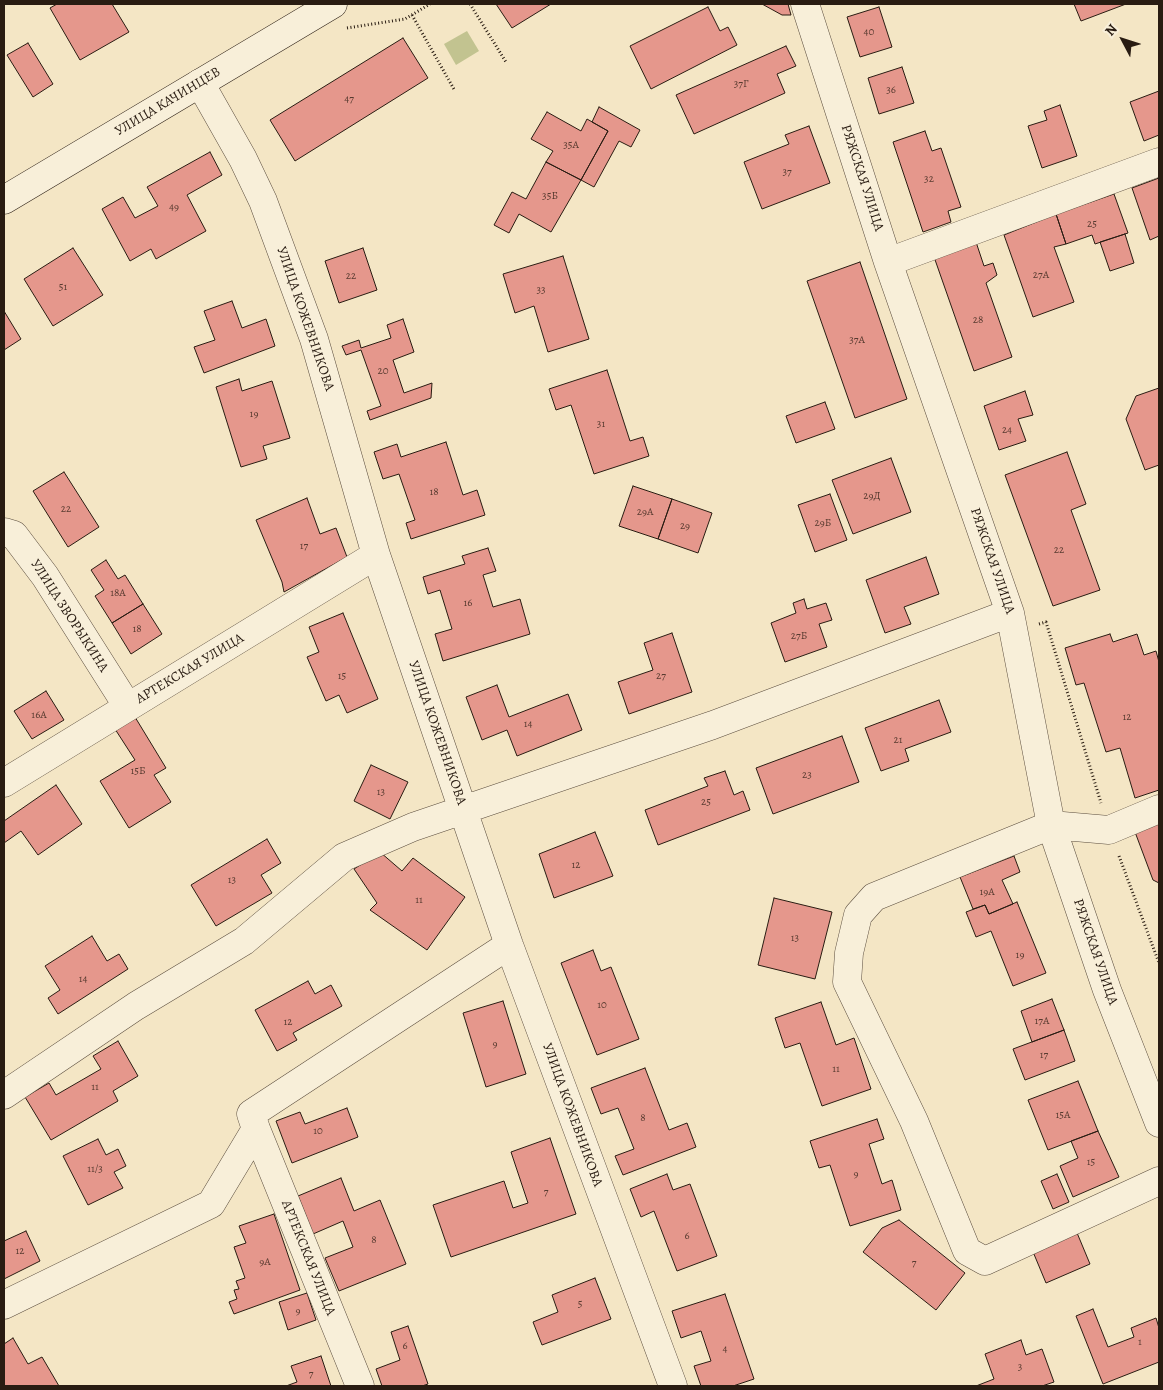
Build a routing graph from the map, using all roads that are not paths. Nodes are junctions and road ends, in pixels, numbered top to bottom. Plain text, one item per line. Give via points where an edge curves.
1 (334, 4) edge
2 (805, 4) edge
3 (200, 83) junction
4 (1159, 162) edge
5 (4, 200) edge
6 (888, 262) junction
7 (4, 532) edge
8 (376, 555) junction
9 (1012, 621) junction
10 (128, 707) junction
11 (4, 783) edge
12 (463, 810) junction
13 (1159, 810) edge
14 (1051, 825) junction
15 (509, 945) junction
16 (4, 1095) edge
17 (1159, 1123) edge
18 (256, 1129) junction
19 (1159, 1181) edge
20 (4, 1305) edge
21 (360, 1386) edge
22 (672, 1386) edge

1 - 3 street, УЛИЦА КАЧИНЦЕВ
2 - 6 street, РЯЖСКАЯ УЛИЦА
3 - 5 street, УЛИЦА КАЧИНЦЕВ
3 - 8 street, УЛИЦА КОЖЕВНИКОВА via 243,159 270,219 314,339
4 - 6 street
6 - 9 street, РЯЖСКАЯ УЛИЦА
7 - 10 street, УЛИЦА ЗВОРЫКИНА via 14,535 45,576
8 - 10 street, АРТЕКСКАЯ УЛИЦА
8 - 12 street, УЛИЦА КОЖЕВНИКОВА
9 - 12 street
9 - 14 street, РЯЖСКАЯ УЛИЦА
10 - 11 street, АРТЕКСКАЯ УЛИЦА
12 - 15 street, УЛИЦА КОЖЕВНИКОВА
12 - 16 street via 344,856 244,941 136,1006
13 - 14 street via 1109,830
14 - 17 street, РЯЖСКАЯ УЛИЦА via 1107,990
14 - 19 street via 874,897 858,914 849,953 847,982 914,1122 967,1251 985,1261
15 - 18 street via 251,1114
15 - 22 street, УЛИЦА КОЖЕВНИКОВА
18 - 20 street via 211,1204
18 - 21 street, АРТЕКСКАЯ УЛИЦА

